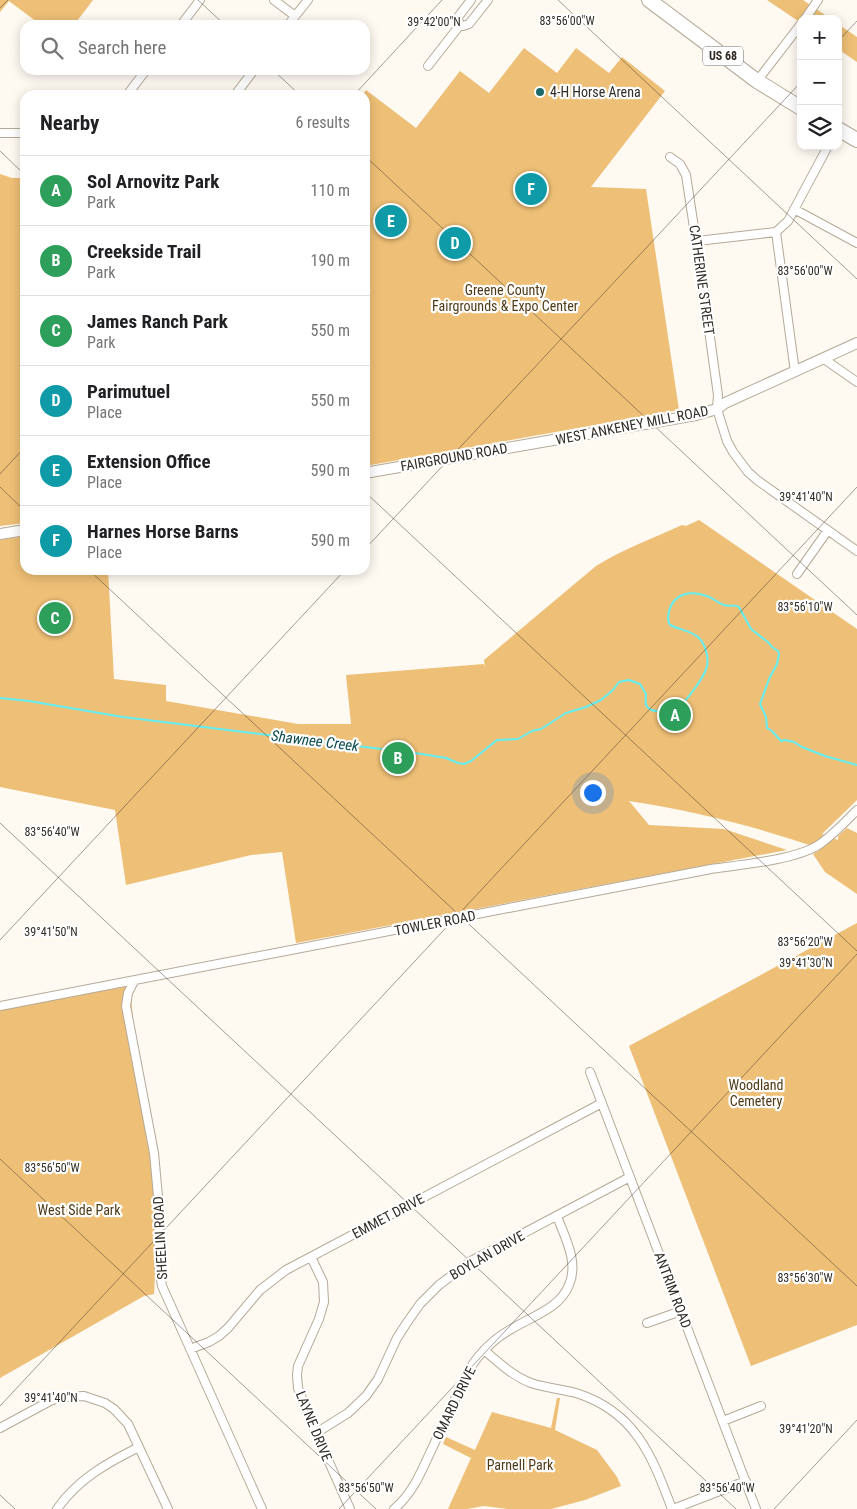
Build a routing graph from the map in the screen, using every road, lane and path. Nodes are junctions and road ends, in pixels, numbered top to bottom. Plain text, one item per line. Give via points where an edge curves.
1 (200, 0) edge
2 (274, 0) edge
3 (308, 0) edge
4 (471, 0) edge
5 (488, 0) edge
6 (648, 0) edge
7 (818, 0) edge
8 (808, 15) edge
9 (296, 16) junction
10 (185, 20) edge
11 (292, 20) edge
12 (460, 25) junction
13 (797, 29) edge
14 (428, 66) dead end
15 (142, 75) edge
16 (250, 75) edge
17 (757, 81) junction
18 (131, 90) edge
19 (239, 90) edge
20 (797, 106) edge
21 (842, 131) edge
22 (0, 133) edge
23 (20, 133) edge
24 (857, 140) edge
25 (826, 150) edge
26 (670, 157) dead end
27 (794, 209) junction
28 (776, 232) junction
29 (697, 241) junction
30 (857, 244) edge
31 (857, 343) edge
32 (824, 358) junction
33 (795, 372) junction
34 (857, 382) edge
35 (717, 409) junction
36 (542, 442) joint
37 (370, 472) edge
38 (828, 530) junction
39 (20, 531) edge
40 (0, 534) edge
41 (857, 551) edge
42 (797, 574) dead end
43 (857, 810) edge
44 (134, 981) junction
45 (0, 1006) edge
46 (590, 1072) dead end
47 (602, 1103) junction
48 (630, 1178) junction
49 (557, 1216) junction
50 (312, 1257) junction
51 (681, 1311) junction
52 (647, 1323) dead end
53 (190, 1349) junction
54 (484, 1350) junction
55 (761, 1406) dead end
56 (723, 1421) junction
57 (0, 1428) edge
58 (316, 1433) junction
59 (139, 1447) junction
60 (746, 1481) junction
61 (57, 1509) edge
62 (168, 1509) edge
63 (262, 1509) edge
64 (350, 1509) edge
65 (394, 1509) edge
66 (672, 1509) edge
67 (756, 1509) edge

1 - 10 street
2 - 9 street
3 - 9 street
4 - 12 street via 458,17
5 - 12 street via 469,24
6 - 17 highway, US 68
7 - 8 street
9 - 11 street
12 - 14 street
13 - 17 street
15 - 18 street
16 - 19 street
17 - 20 highway, US 68
21 - 24 highway
22 - 23 street
25 - 27 street
26 - 29 street, CATHERINE STREET via 680,164 686,175
27 - 28 street
27 - 30 street
28 - 29 street
28 - 33 street
29 - 35 street, CATHERINE STREET via 718,395
31 - 32 street, WEST ANKENEY MILL ROAD
32 - 33 street, WEST ANKENEY MILL ROAD
32 - 34 street
33 - 35 street, WEST ANKENEY MILL ROAD
35 - 36 street, WEST ANKENEY MILL ROAD
35 - 38 street, CATHERINE STREET via 727,441 748,472
36 - 37 street, FAIRGROUND ROAD
38 - 41 street, CATHERINE STREET
38 - 42 street
39 - 40 street
43 - 44 street, TOWLER ROAD via 820,844 798,854
44 - 45 street, TOWLER ROAD
44 - 53 street, SHEELIN ROAD via 126,1006 154,1154 160,1277
46 - 47 street, ANTRIM ROAD
47 - 48 street, ANTRIM ROAD
47 - 50 street, EMMET DRIVE
48 - 49 street, BOYLAN DRIVE
48 - 51 street, ANTRIM ROAD
49 - 54 street, OMARD DRIVE via 572,1261 568,1290 554,1305 502,1334
49 - 58 street, BOYLAN DRIVE via 471,1261 439,1285 406,1324 366,1396 348,1413
50 - 53 street, EMMET DRIVE via 268,1283 219,1336
50 - 58 street, LAYNE DRIVE via 323,1282 324,1302 320,1319 298,1366 297,1380 300,1396
51 - 52 street
51 - 56 street, ANTRIM ROAD
53 - 63 street, SHEELIN ROAD
54 - 65 street, OMARD DRIVE via 465,1377 418,1478
54 - 66 street via 522,1379 585,1396 619,1417 636,1433 649,1453
55 - 56 street
56 - 60 street, ANTRIM ROAD
57 - 59 street via 61,1397 94,1398 121,1415
58 - 64 street, LAYNE DRIVE
59 - 61 street via 96,1470
59 - 62 street
60 - 66 street
60 - 67 street, ANTRIM ROAD

